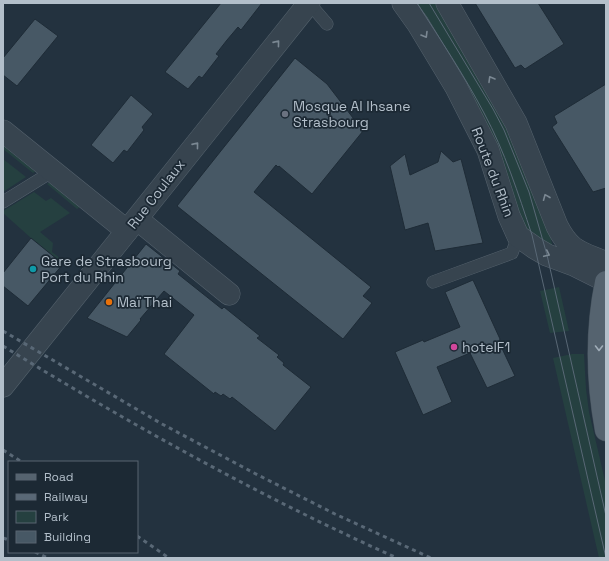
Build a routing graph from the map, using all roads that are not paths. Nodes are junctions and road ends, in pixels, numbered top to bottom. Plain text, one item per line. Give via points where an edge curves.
1 (309, 3) edge
2 (403, 3) edge
3 (447, 3) edge
4 (327, 24) dead end
5 (3, 131) edge
6 (52, 171) junction
7 (3, 202) edge
8 (132, 225) junction
9 (518, 236) junction
10 (606, 263) edge
11 (606, 281) edge
12 (433, 282) dead end
13 (229, 294) dead end
14 (3, 386) edge
15 (606, 430) edge

1 - 4 lane
8 -> 1 street, Rue Coulaux
2 -> 9 street, Route du Rhin via 456,87 488,150
10 -> 3 street via 571,247 563,238 516,123
5 - 6 street
6 - 7 lane
6 - 8 street
8 - 13 street
8 - 14 street, Rue Coulaux
9 -> 11 street via 547,255
9 - 12 lane via 512,253
11 -> 15 main road via 598,349

